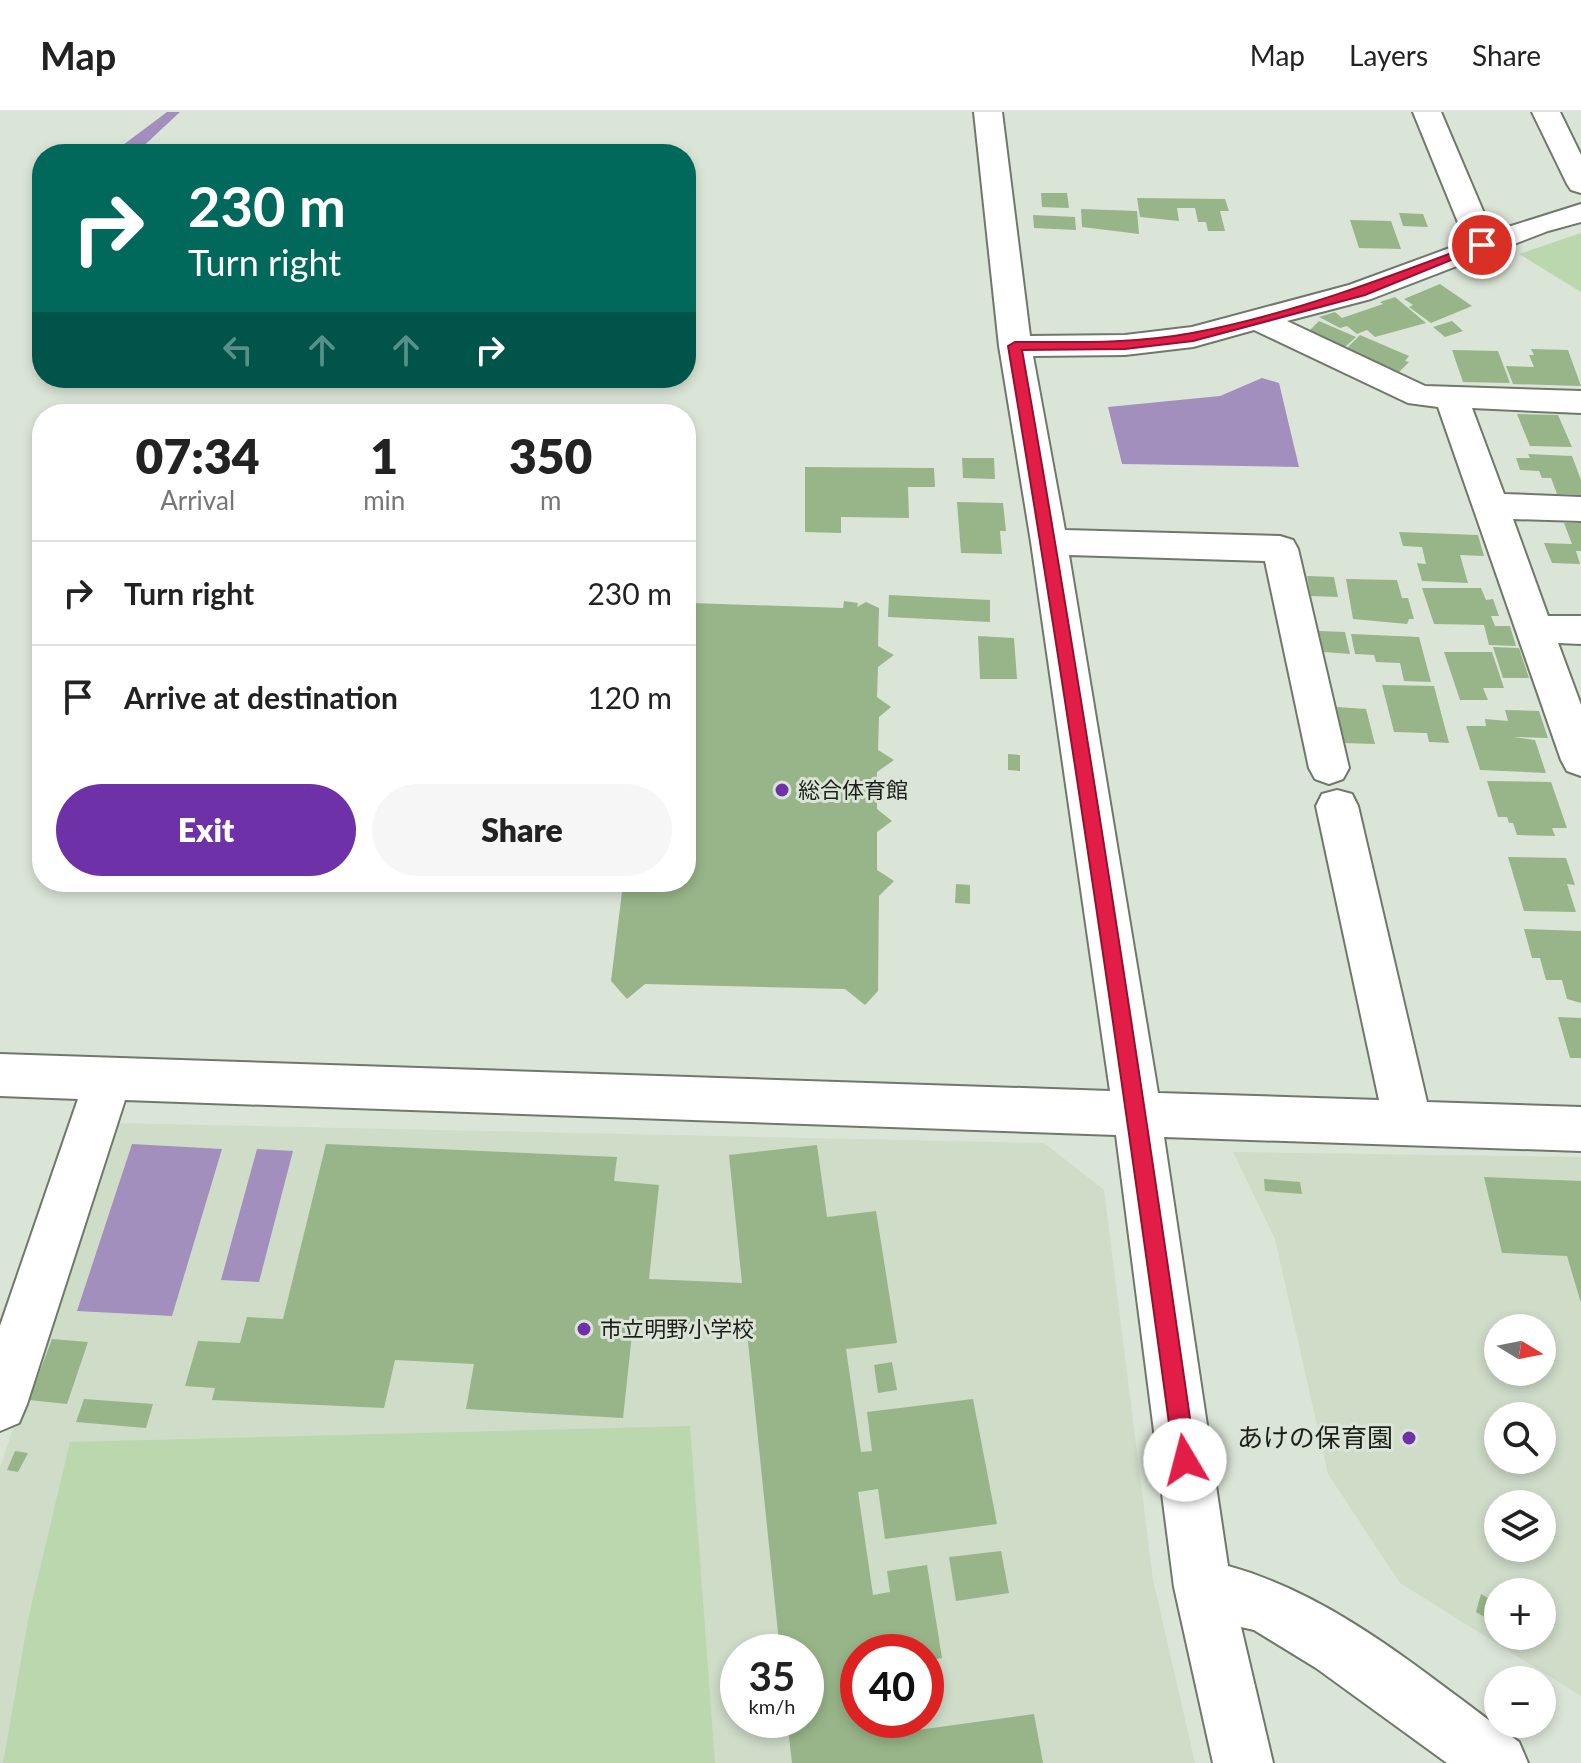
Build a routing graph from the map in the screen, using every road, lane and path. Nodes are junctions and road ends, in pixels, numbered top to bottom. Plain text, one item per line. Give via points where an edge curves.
1 (988, 112) edge
2 (1427, 112) edge
3 (1546, 112) edge
4 (1581, 184) edge
5 (1581, 213) edge
6 (1482, 245) junction
7 (1258, 320) junction
8 (1015, 346) junction
9 (1452, 399) junction
10 (1581, 402) edge
11 (1492, 506) junction
12 (1581, 509) edge
13 (1049, 542) junction
14 (1535, 629) junction
15 (1581, 630) edge
16 (1581, 760) edge
17 (0, 1075) edge
18 (108, 1079) junction
19 (1137, 1112) junction
20 (1408, 1122) junction
21 (1581, 1129) edge
22 (0, 1404) edge
23 (1203, 1587) junction
24 (1243, 1763) edge
25 (1498, 1763) edge

1 - 8 street
2 - 6 street
3 - 4 street
5 - 6 street
6 - 7 street via 1394,281
7 - 8 street via 1148,344
7 - 9 street via 1420,396
8 - 13 street
9 - 10 street
9 - 11 street
11 - 12 street
11 - 14 street
13 - 19 street
13 - 20 street via 1280,549
14 - 15 street
14 - 16 street
17 - 18 street
18 - 19 street
18 - 22 street
19 - 20 street
19 - 23 street
20 - 21 street
23 - 24 street
23 - 25 street via 1266,1605 1337,1647

